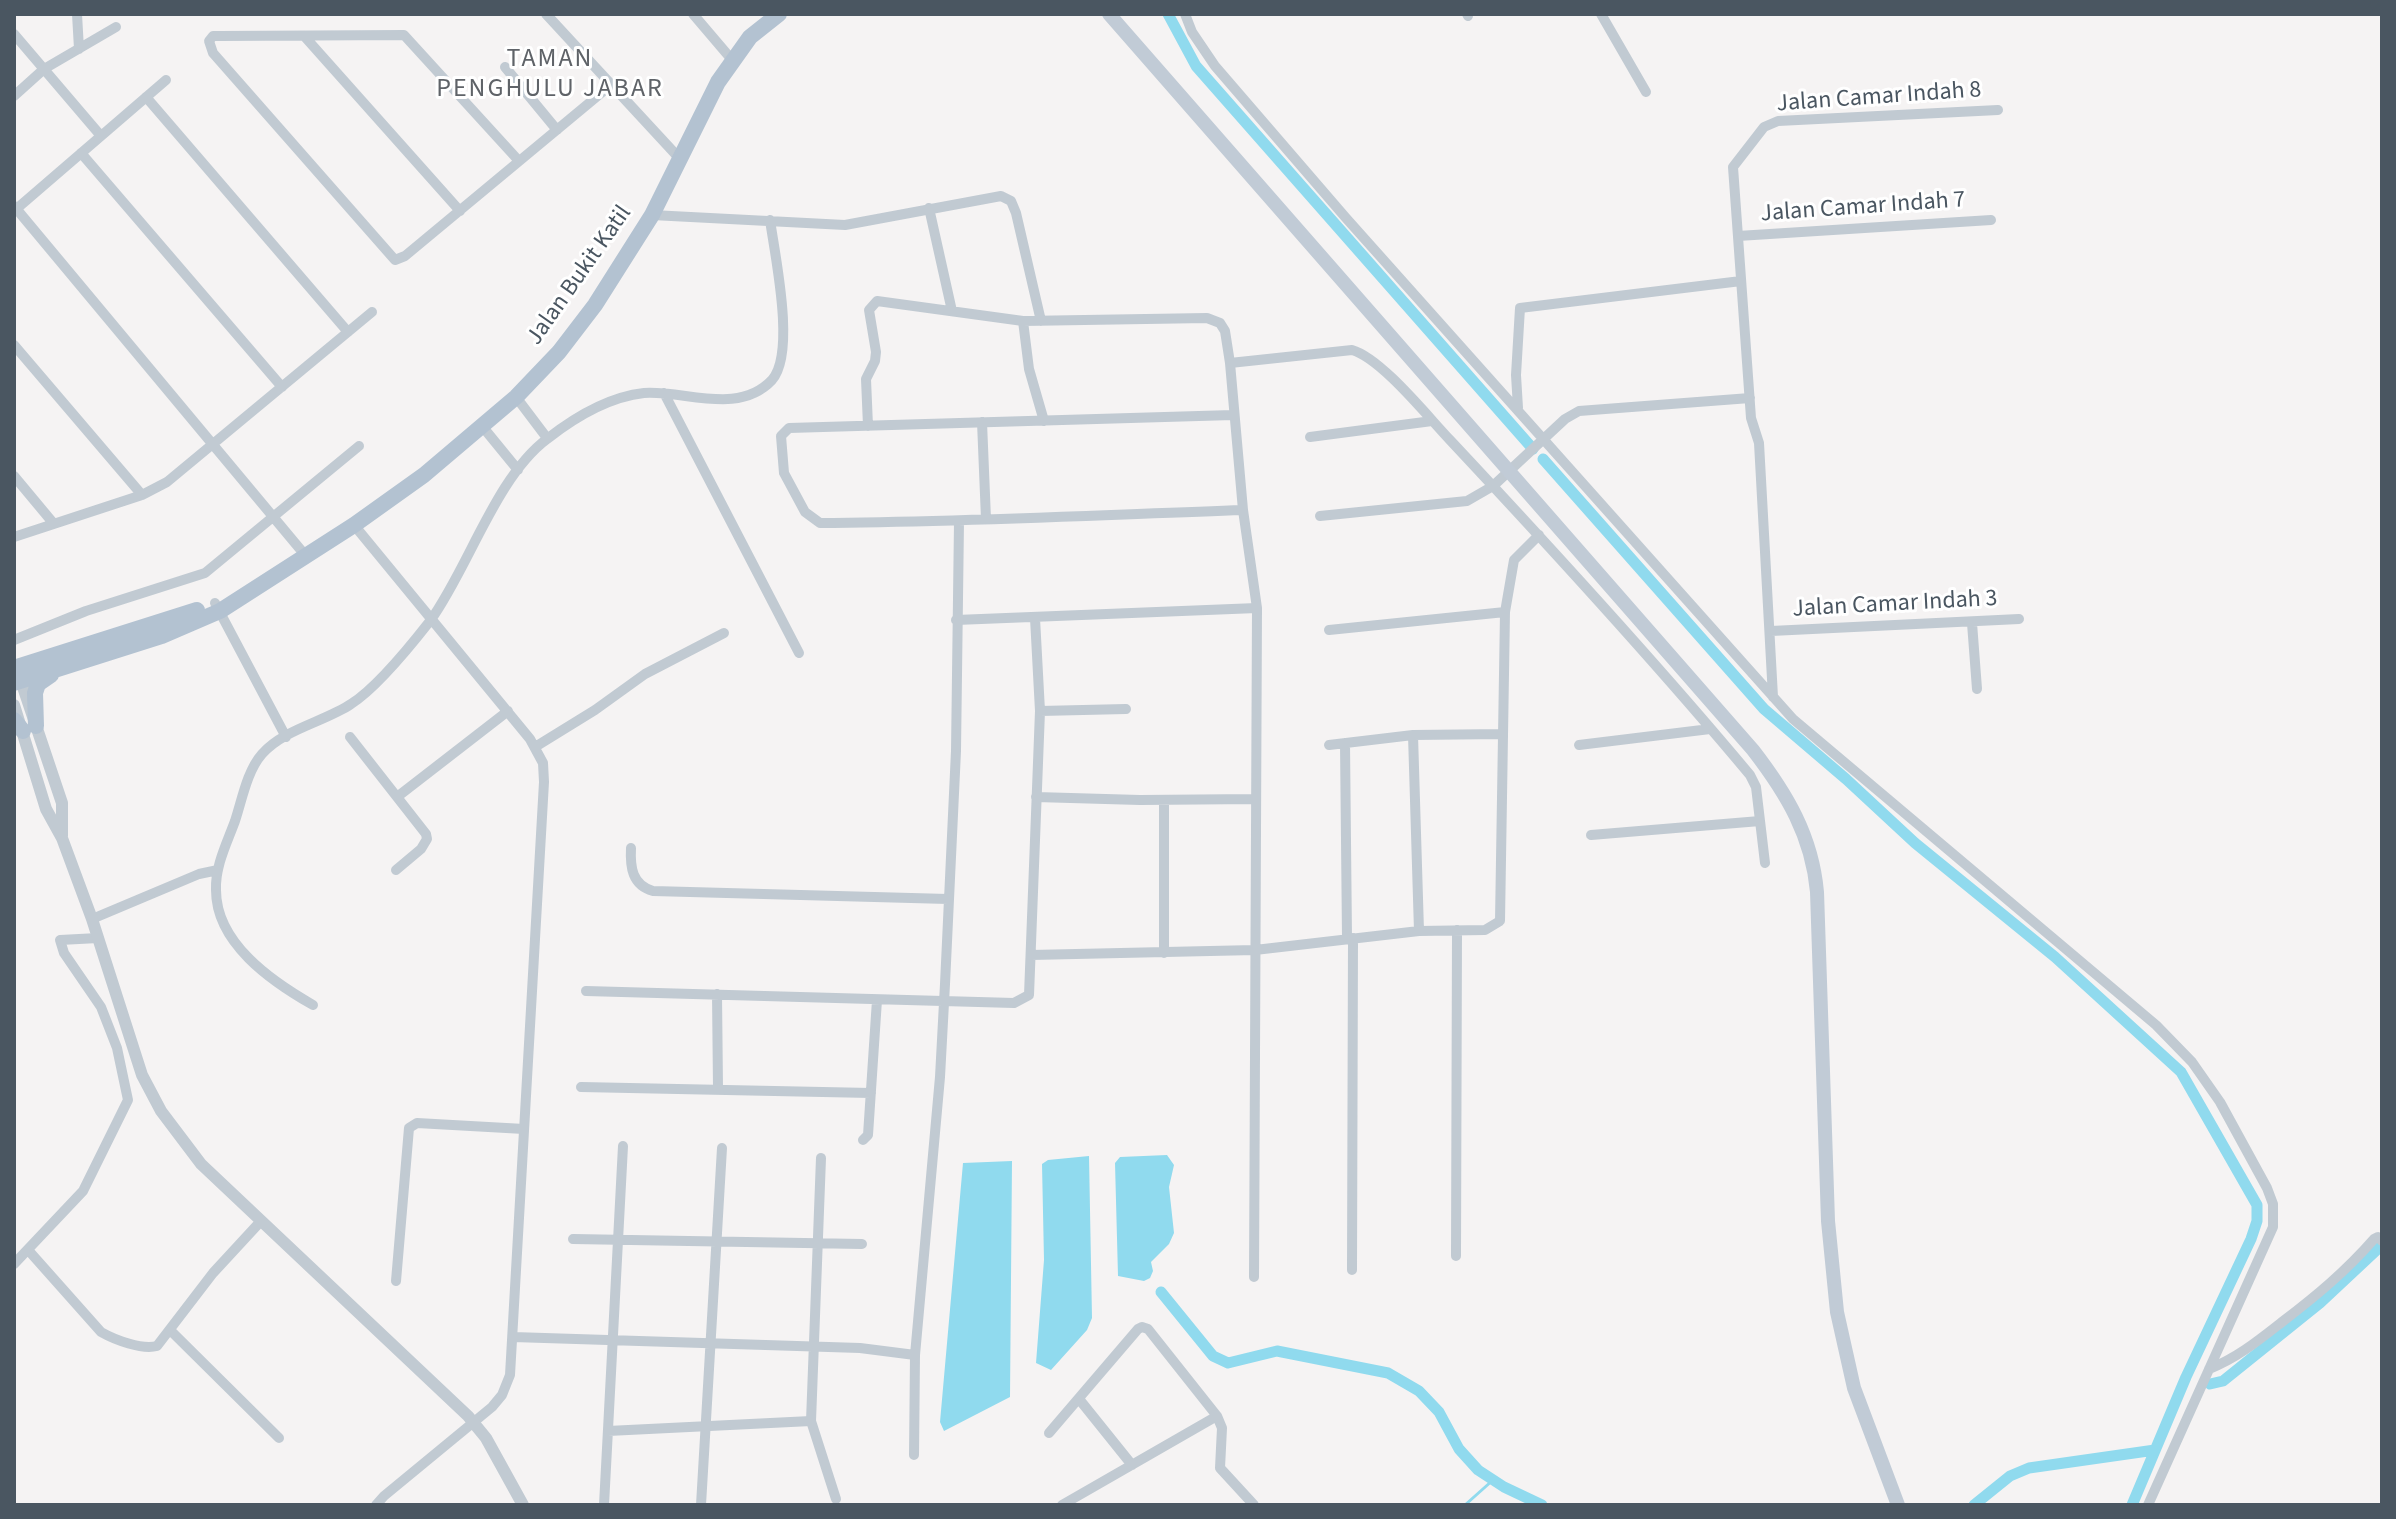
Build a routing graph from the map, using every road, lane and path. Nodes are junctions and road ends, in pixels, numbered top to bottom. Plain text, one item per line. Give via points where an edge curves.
1 (77, 14) edge
2 (546, 14) edge
3 (693, 14) edge
4 (779, 14) edge
5 (1109, 14) edge
6 (1185, 14) edge
7 (1601, 14) edge
8 (116, 27) dead end
9 (14, 34) edge
10 (305, 37) junction
11 (79, 49) junction
12 (733, 61) junction
13 (505, 67) dead end
14 (44, 69) junction
15 (166, 80) dead end
16 (612, 84) junction
17 (1646, 92) dead end
18 (14, 96) edge
19 (146, 97) junction
20 (1998, 110) dead end
21 (557, 130) junction
22 (101, 136) junction
23 (81, 153) junction
24 (680, 159) junction
25 (519, 161) junction
26 (929, 208) junction
27 (15, 209) edge
28 (460, 211) junction
29 (652, 215) junction
30 (770, 220) junction
31 (1991, 220) dead end
32 (1738, 236) junction
33 (1741, 281) junction
34 (952, 311) junction
35 (372, 312) dead end
36 (1023, 321) junction
37 (1041, 321) junction
38 (348, 332) junction
39 (14, 345) edge
40 (1230, 363) junction
41 (282, 387) junction
42 (664, 393) junction
43 (516, 397) junction
44 (1750, 398) junction
45 (1518, 408) junction
46 (1233, 415) junction
47 (1044, 421) junction
48 (1432, 421) junction
49 (982, 422) junction
50 (482, 426) junction
51 (868, 426) junction
52 (1310, 437) dead end
53 (547, 438) junction
54 (1545, 438) junction
55 (213, 444) junction
56 (359, 446) dead end
57 (518, 470) junction
58 (1509, 472) junction
59 (14, 476) edge
60 (1493, 486) junction
61 (142, 495) junction
62 (1243, 510) junction
63 (274, 516) junction
64 (1320, 516) dead end
65 (986, 519) junction
66 (959, 522) junction
67 (54, 524) junction
68 (354, 525) junction
69 (1539, 535) junction
70 (14, 537) edge
71 (305, 555) junction
72 (218, 607) junction
73 (1257, 608) junction
74 (1505, 612) junction
75 (1035, 618) junction
76 (2019, 619) dead end
77 (430, 620) junction
78 (956, 620) junction
79 (1972, 623) junction
80 (1329, 630) dead end
81 (1771, 631) junction
82 (724, 633) dead end
83 (14, 640) edge
84 (799, 653) dead end
85 (78, 664) junction
86 (15, 678) edge
87 (1977, 689) dead end
88 (1773, 697) junction
89 (14, 705) edge
90 (1126, 709) dead end
91 (508, 711) junction
92 (1040, 711) junction
93 (24, 726) edge
94 (1710, 729) junction
95 (1503, 734) junction
96 (1413, 735) junction
97 (286, 737) junction
98 (350, 737) dead end
99 (1345, 743) junction
100 (1329, 745) dead end
101 (1579, 745) dead end
102 (535, 747) junction
103 (397, 797) junction
104 (1036, 797) junction
105 (1256, 799) junction
106 (1164, 800) junction
107 (1760, 821) junction
108 (1591, 835) dead end
109 (631, 848) dead end
110 (1765, 863) dead end
111 (218, 870) junction
112 (396, 870) dead end
113 (948, 899) junction
114 (92, 919) junction
115 (1457, 930) junction
116 (1419, 931) junction
117 (98, 938) junction
118 (1350, 938) junction
119 (1255, 950) junction
120 (1164, 953) junction
121 (1031, 955) junction
122 (586, 991) dead end
123 (717, 994) junction
124 (877, 1000) junction
125 (944, 1003) junction
126 (313, 1005) dead end
127 (581, 1087) dead end
128 (718, 1088) junction
129 (871, 1093) junction
130 (524, 1129) junction
131 (863, 1140) dead end
132 (623, 1146) dead end
133 (722, 1148) dead end
134 (821, 1158) dead end
135 (261, 1221) junction
136 (573, 1239) dead end
137 (619, 1240) junction
138 (2381, 1240) edge
139 (715, 1241) junction
140 (817, 1244) junction
141 (862, 1244) dead end
142 (29, 1251) junction
143 (1456, 1256) dead end
144 (14, 1264) edge
145 (1352, 1270) dead end
146 (1254, 1277) dead end
147 (396, 1281) dead end
148 (170, 1330) junction
149 (513, 1337) junction
150 (611, 1338) junction
151 (709, 1342) junction
152 (813, 1346) junction
153 (915, 1355) junction
154 (2209, 1369) junction
155 (1079, 1399) junction
156 (1217, 1416) junction
157 (811, 1421) junction
158 (475, 1424) junction
159 (707, 1425) junction
160 (608, 1431) junction
161 (1049, 1433) dead end
162 (279, 1438) dead end
163 (914, 1455) dead end
164 (1132, 1465) junction
165 (836, 1499) dead end
166 (376, 1505) edge
167 (523, 1505) edge
168 (604, 1505) edge
169 (701, 1505) edge
170 (1062, 1505) edge
171 (1254, 1505) edge
172 (1898, 1505) edge
173 (2148, 1505) edge

1 - 11 street
2 - 16 street
3 - 12 street
4 - 12 main road, Jalan Bukit Katil via 750,37
5 - 58 main road
6 - 45 street via 1215,66
7 - 17 street
8 - 11 street
9 - 14 street
10 - 25 street via 404,35
10 - 28 street
10 - 28 street via 213,36 209,41 213,53 395,260
11 - 14 street
12 - 24 main road, Jalan Bukit Katil
13 - 21 street
14 - 18 street
14 - 22 street
15 - 19 street
16 - 21 street
16 - 24 street
19 - 22 street
19 - 38 street
20 - 32 street, Jalan Camar Indah 8 via 1778,121 1764,127 1733,167
21 - 25 street
22 - 23 street
23 - 27 street
23 - 41 street
24 - 29 main road, Jalan Bukit Katil
25 - 28 street
26 - 30 street via 845,225
26 - 34 street
26 - 37 street via 995,195 1011,201
27 - 55 street
29 - 30 street
29 - 43 main road, Jalan Bukit Katil via 595,305
30 - 42 street via 784,344 779,370 762,388 733,398
31 - 32 street, Jalan Camar Indah 7
32 - 33 street
33 - 44 street
33 - 45 street via 1520,308
34 - 36 street
34 - 51 street via 883,300 872,304 869,319 876,352 866,379
35 - 38 street
36 - 37 street
36 - 47 street
37 - 40 street via 1207,318 1223,327
38 - 41 street
39 - 61 street
40 - 46 street
40 - 48 street via 1360,352
41 - 55 street
42 - 53 street via 607,402
42 - 84 street
43 - 50 main road, Jalan Bukit Katil
43 - 53 street
44 - 54 street via 1579,411
44 - 81 street via 1759,443
45 - 54 street
46 - 47 street
46 - 62 street
47 - 49 street
48 - 52 street
48 - 60 street
49 - 51 street
49 - 65 street
50 - 57 street
50 - 68 main road, Jalan Bukit Katil
51 - 66 street via 783,431 784,473 810,517 820,523
53 - 57 street
54 - 58 street
54 - 88 street
55 - 61 street via 167,482
55 - 63 street
56 - 63 street
57 - 77 street
58 - 60 street
58 - 172 main road via 1753,750 1787,797 1809,845 1817,892 1835,1299 1854,1388
59 - 67 street
60 - 64 street via 1458,503
60 - 69 street
61 - 67 street
62 - 65 street
62 - 73 street
63 - 71 street
63 - 83 street via 205,573
65 - 66 street
66 - 78 street
67 - 70 street
68 - 71 main road, Jalan Bukit Katil
68 - 77 street
69 - 74 street via 1514,560
69 - 94 street
71 - 72 main road, Jalan Bukit Katil
72 - 85 main road, Jalan Bukit Katil via 162,636
72 - 86 main road, Jalan Bukit Katil via 37,661
72 - 97 street
73 - 75 street
73 - 105 street
74 - 80 street
74 - 95 street
75 - 78 street
75 - 92 street
76 - 79 street, Jalan Camar Indah 3
77 - 91 street
77 - 97 street via 368,691
78 - 113 street
79 - 81 street, Jalan Camar Indah 3
79 - 87 street
81 - 88 street
82 - 102 street via 645,674
85 - 86 main road, Jalan Bukit Katil
85 - 93 main road via 38,684
86 - 93 street
88 - 154 street via 2156,1025 2192,1062 2220,1102 2267,1188 2275,1217
89 - 93 street
90 - 92 street
91 - 102 street
91 - 103 street
92 - 104 street
93 - 114 street via 46,809
94 - 101 street
94 - 107 street via 1753,781
95 - 96 street
95 - 115 street via 1500,921 1485,930
96 - 99 street
96 - 116 street
97 - 111 street via 254,764
98 - 103 street
99 - 100 street
99 - 118 street
102 - 130 street via 544,782
103 - 112 street via 427,839
104 - 106 street
104 - 121 street
105 - 106 street
105 - 119 street
106 - 120 street
107 - 108 street
107 - 110 street
109 - 113 street via 632,873 653,891
111 - 114 street
111 - 126 street via 217,908 228,930 262,971
113 - 125 street
114 - 117 street
115 - 116 street
115 - 143 street
116 - 118 street
117 - 135 street via 142,1075 161,1111 201,1164
117 - 142 street via 60,940 101,1007 128,1100 83,1191
118 - 119 street
118 - 145 street
119 - 120 street
119 - 146 street
120 - 121 street
121 - 125 street via 1029,995 1024,1000
122 - 123 street
123 - 124 street
123 - 128 street
124 - 125 street
124 - 129 street
125 - 153 street
127 - 128 street
128 - 129 street
129 - 131 street via 868,1135
130 - 147 street via 417,1123 409,1128
130 - 149 street
132 - 137 street
133 - 139 street
134 - 140 street
135 - 148 street
135 - 158 street
136 - 137 street
137 - 139 street
137 - 150 street
138 - 154 street via 2374,1239 2335,1281 2249,1348
139 - 140 street
139 - 151 street
140 - 141 street
140 - 152 street
142 - 144 street
142 - 148 street via 95,1327 146,1346 157,1346
148 - 162 street
149 - 150 street
149 - 158 street via 506,1388
150 - 151 street
150 - 160 street
151 - 152 street
151 - 159 street
152 - 153 street
152 - 157 street
153 - 163 street
154 - 173 street
155 - 156 street via 1142,1327
155 - 161 street
155 - 164 street
156 - 164 street
156 - 171 street via 1222,1428 1220,1468
157 - 159 street
157 - 165 street
158 - 166 street
158 - 167 street
159 - 160 street
159 - 169 street
160 - 168 street
164 - 170 street

